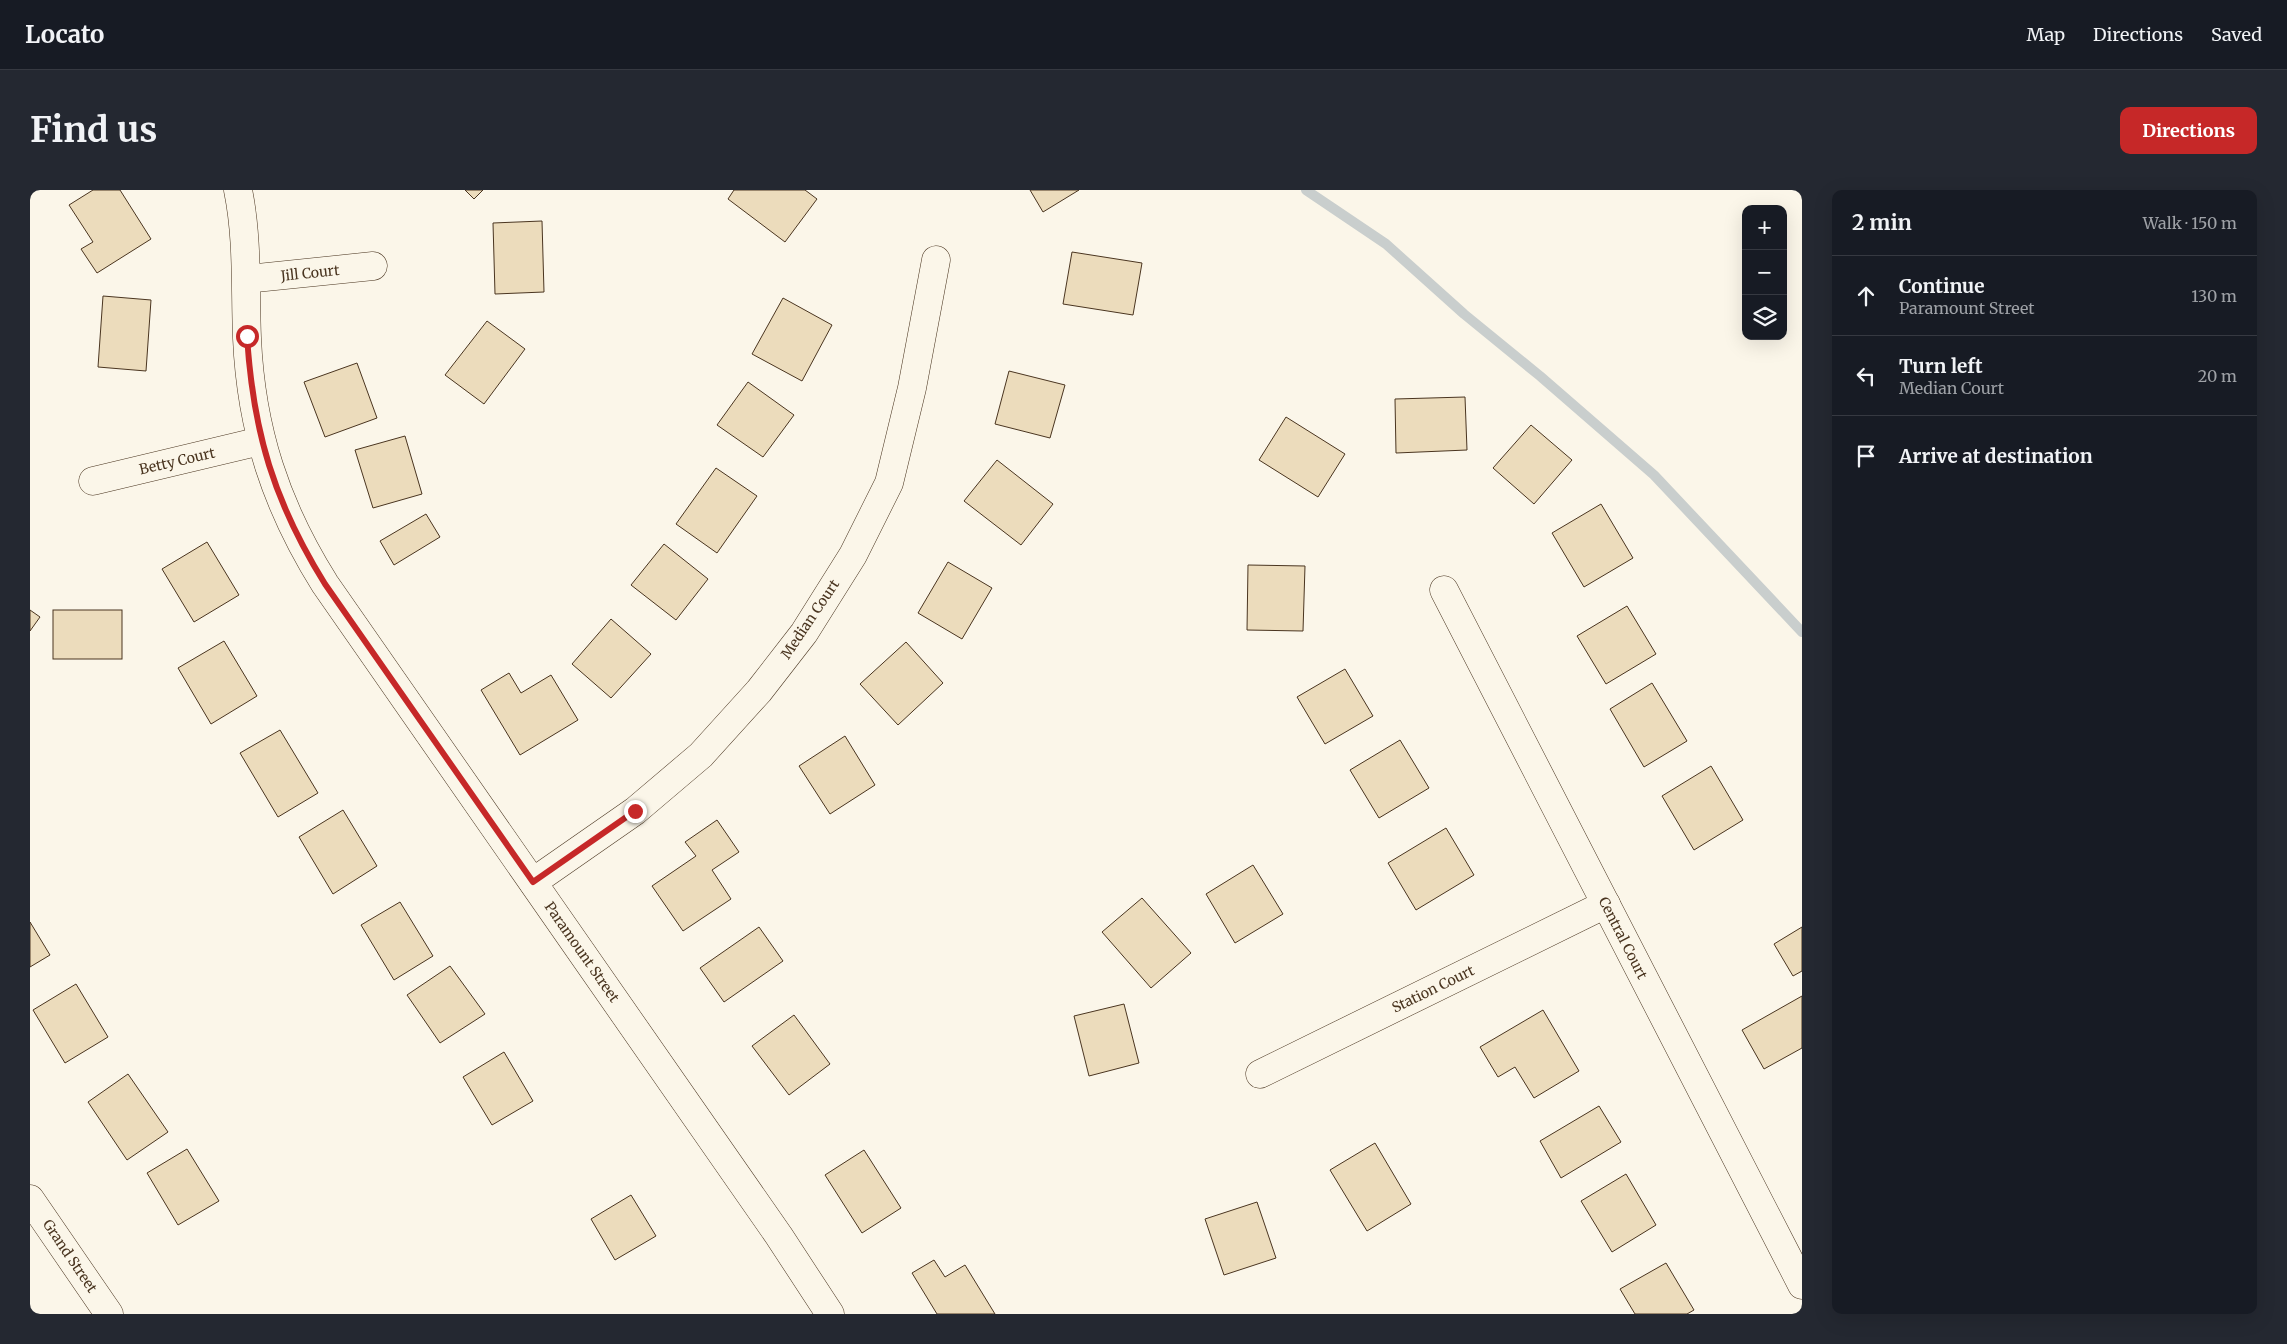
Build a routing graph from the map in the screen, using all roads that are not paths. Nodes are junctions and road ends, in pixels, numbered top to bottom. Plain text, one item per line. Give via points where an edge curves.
1 (238, 190) edge
2 (936, 260) dead end
3 (373, 266) dead end
4 (247, 279) junction
5 (261, 441) junction
6 (93, 481) dead end
7 (1444, 590) dead end
8 (533, 882) junction
9 (1606, 904) junction
10 (1260, 1074) dead end
11 (30, 1199) edge
12 (1802, 1286) edge
13 (109, 1314) edge
14 (830, 1314) edge

1 - 4 street, Paramount Street
2 - 8 street, Median Court via 912,388 889,483 853,555 804,633 759,691 701,755 635,811
3 - 4 street, Jill Court
4 - 5 street, Paramount Street via 249,369
5 - 6 street, Betty Court
5 - 8 street, Paramount Street via 286,514 305,552
7 - 9 street, Central Court
8 - 14 street, Paramount Street via 780,1236
9 - 10 street, Station Court
9 - 12 street, Central Court
11 - 13 street, Grand Street

